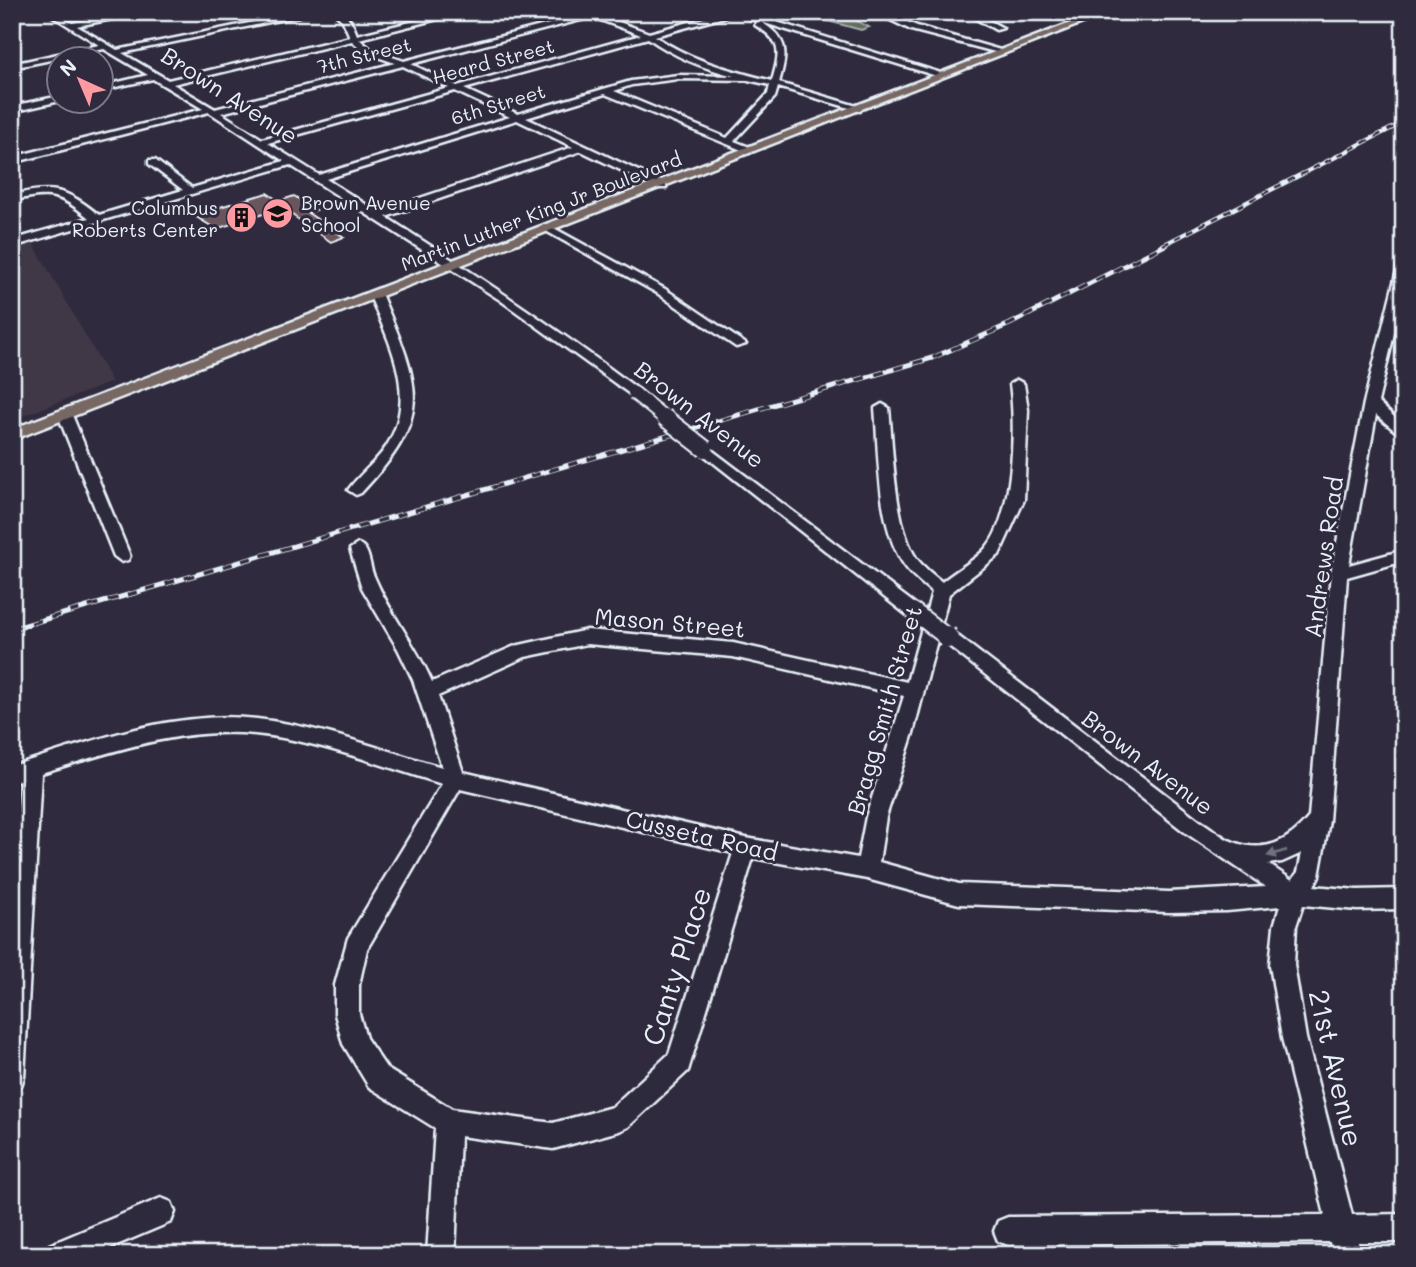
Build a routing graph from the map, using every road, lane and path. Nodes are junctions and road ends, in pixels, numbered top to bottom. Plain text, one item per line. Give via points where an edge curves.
1 (49, 12) edge
2 (145, 12) edge
3 (315, 12) edge
4 (336, 12) edge
5 (462, 12) edge
6 (605, 12) edge
7 (877, 12) edge
8 (967, 12) edge
9 (1107, 12) edge
10 (1116, 12) edge
11 (738, 13) edge
12 (589, 14) edge
13 (1089, 18) edge
14 (70, 25) junction
15 (999, 28) dead end
16 (807, 34) junction
17 (650, 36) junction
18 (354, 38) junction
19 (777, 39) junction
20 (106, 46) edge
21 (117, 52) joint
22 (1003, 52) junction
23 (46, 59) edge
24 (403, 63) junction
25 (12, 66) edge
26 (708, 67) junction
27 (943, 75) junction
28 (155, 76) junction
29 (694, 77) junction
30 (744, 79) junction
31 (167, 83) junction
32 (116, 85) edge
33 (775, 86) junction
34 (454, 88) junction
35 (604, 90) junction
36 (46, 101) edge
37 (12, 109) edge
38 (857, 109) junction
39 (211, 111) junction
40 (515, 117) junction
41 (729, 141) junction
42 (260, 142) junction
43 (580, 148) junction
44 (749, 150) junction
45 (12, 160) edge
46 (152, 162) dead end
47 (290, 162) junction
48 (315, 179) junction
49 (662, 186) junction
50 (191, 192) junction
51 (12, 198) edge
52 (375, 217) junction
53 (97, 219) junction
54 (550, 229) junction
55 (12, 244) edge
56 (455, 266) junction
57 (1404, 267) edge
58 (376, 296) junction
59 (1395, 341) edge
60 (740, 344) dead end
61 (1017, 384) dead end
62 (1371, 403) junction
63 (882, 408) dead end
64 (65, 415) junction
65 (1404, 434) edge
66 (12, 435) edge
67 (356, 490) dead end
68 (358, 548) dead end
69 (1404, 555) edge
70 (122, 556) dead end
71 (1339, 573) junction
72 (941, 591) junction
73 (913, 691) junction
74 (428, 692) junction
75 (22, 771) edge
76 (456, 779) junction
77 (1319, 821) junction
78 (746, 848) junction
79 (1224, 849) junction
80 (867, 869) junction
81 (1295, 894) junction
82 (1404, 899) edge
83 (12, 1077) edge
84 (448, 1121) junction
85 (161, 1212) dead end
86 (1404, 1228) edge
87 (1008, 1231) dead end
88 (1344, 1241) edge
89 (60, 1255) edge
90 (441, 1255) edge

1 - 14 street, Brown Avenue
2 - 14 street
3 - 21 street
4 - 18 street via 350,23
5 - 18 street
6 - 12 street, 7th Street
7 - 22 street via 914,28
8 - 15 street
9 - 13 main road, Martin Luther King Jr Boulevard
10 - 13 main road, Martin Luther King Jr Boulevard
11 - 16 street
11 - 17 street, Heard Street
11 - 19 street
12 - 17 street
12 - 24 street, 7th Street
13 - 22 main road, Martin Luther King Jr Boulevard
14 - 20 street, Brown Avenue
16 - 19 street
16 - 27 street
17 - 26 street
17 - 34 street, Heard Street
18 - 24 street via 374,53
18 - 31 street
19 - 33 street via 782,57
21 - 28 street, Brown Avenue
22 - 27 main road, Martin Luther King Jr Boulevard
23 - 25 street
24 - 34 street
24 - 39 street, 7th Street
26 - 29 street
26 - 30 street
27 - 38 main road, Martin Luther King Jr Boulevard
28 - 31 street, Brown Avenue
28 - 32 street
29 - 30 street, 6th Street
29 - 35 street, 6th Street
30 - 33 street
31 - 39 street, Brown Avenue
33 - 38 street
33 - 41 street
34 - 40 street
34 - 42 street, Heard Street
35 - 40 street, 6th Street
35 - 41 street
36 - 37 street
38 - 44 main road, Martin Luther King Jr Boulevard
39 - 42 street, Brown Avenue
39 - 45 street, 7th Street
40 - 43 street
40 - 48 street, 6th Street
41 - 44 street
42 - 47 street, Brown Avenue
43 - 49 street
43 - 52 street
44 - 49 main road, Martin Luther King Jr Boulevard
46 - 50 street
47 - 48 street, Brown Avenue
47 - 50 street
48 - 52 street, Brown Avenue
49 - 54 main road, Martin Luther King Jr Boulevard
50 - 53 street
51 - 53 street via 66,192
52 - 56 street, Brown Avenue
53 - 55 street
54 - 56 main road, Martin Luther King Jr Boulevard
54 - 60 street via 662,291
56 - 58 main road, Martin Luther King Jr Boulevard
56 - 79 street, Brown Avenue, bridge via 562,338
57 - 59 street, Andrews Road
58 - 64 main road, Martin Luther King Jr Boulevard
58 - 67 street via 405,368 408,398 392,453
59 - 62 street, Andrews Road
61 - 72 street, Bragg Smith Street via 1021,410 1016,500 993,551
62 - 65 street
62 - 71 street, Andrews Road
63 - 72 street via 901,542 910,562
64 - 66 main road, Martin Luther King Jr Boulevard
64 - 70 street
68 - 74 street via 360,568
69 - 71 street
71 - 77 street, Andrews Road
72 - 73 street, Bragg Smith Street
73 - 74 street, Mason Street via 733,650 587,637 521,651
73 - 80 street, Bragg Smith Street via 876,817
74 - 76 street
75 - 76 street, Cusseta Road via 136,736 222,724 282,729
75 - 83 street
76 - 78 street, Cusseta Road
76 - 84 street, Canty Place via 356,946 347,985 347,1014 355,1044 378,1078
77 -> 79 street via 1298,845 1272,857
77 - 81 street, Andrews Road via 1308,876
78 - 80 street, Cusseta Road
78 - 84 street, Canty Place via 679,1062 619,1118 554,1136
79 - 81 street, Brown Avenue
80 - 81 street, Cusseta Road via 959,894 1169,902
81 - 82 street, Cusseta Road
81 - 88 street, 21st Avenue via 1285,926 1282,965 1294,1038
84 - 90 street
85 - 89 street
86 - 88 street
87 - 88 street

